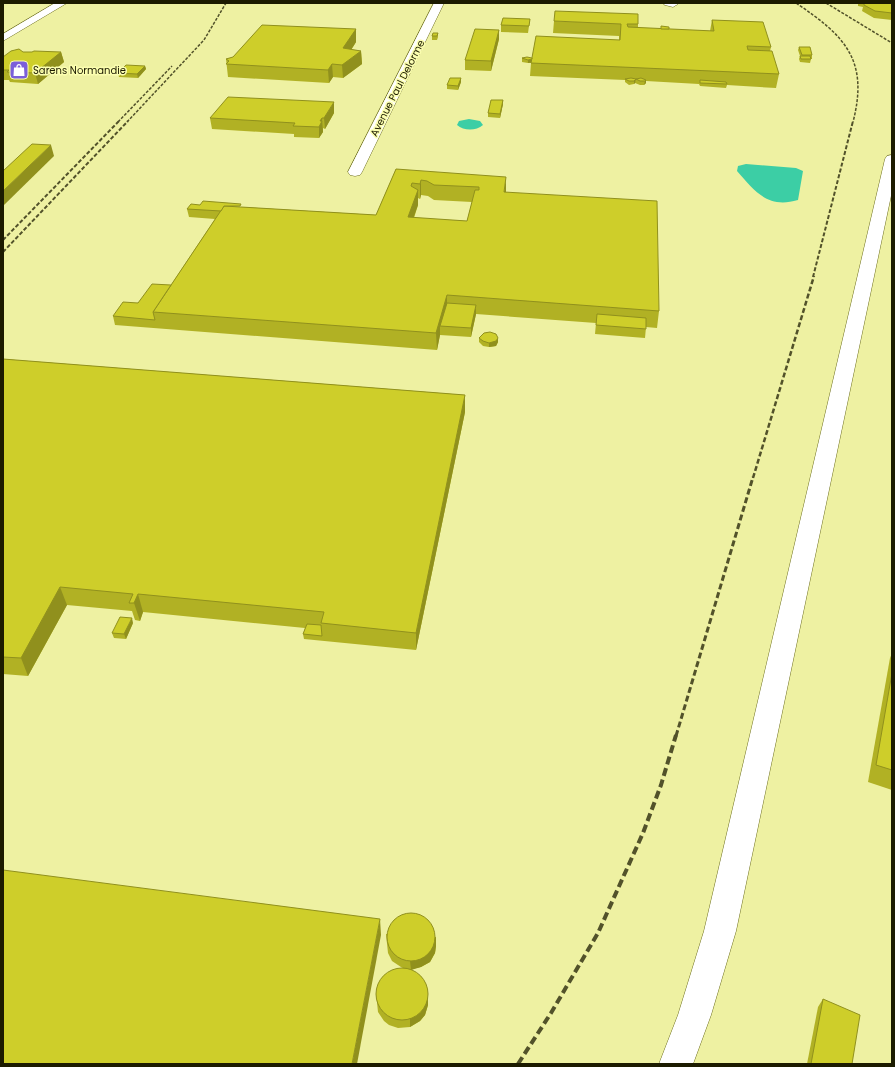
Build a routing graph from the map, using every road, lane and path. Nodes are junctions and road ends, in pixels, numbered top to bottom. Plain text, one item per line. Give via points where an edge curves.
1 (62, 3) edge
2 (438, 3) edge
3 (3, 38) edge
4 (892, 159) edge
5 (355, 172) dead end
6 (676, 1064) edge

1 - 3 street
2 - 5 street, Avenue Paul Delorme
4 - 6 street via 720,931 702,994

